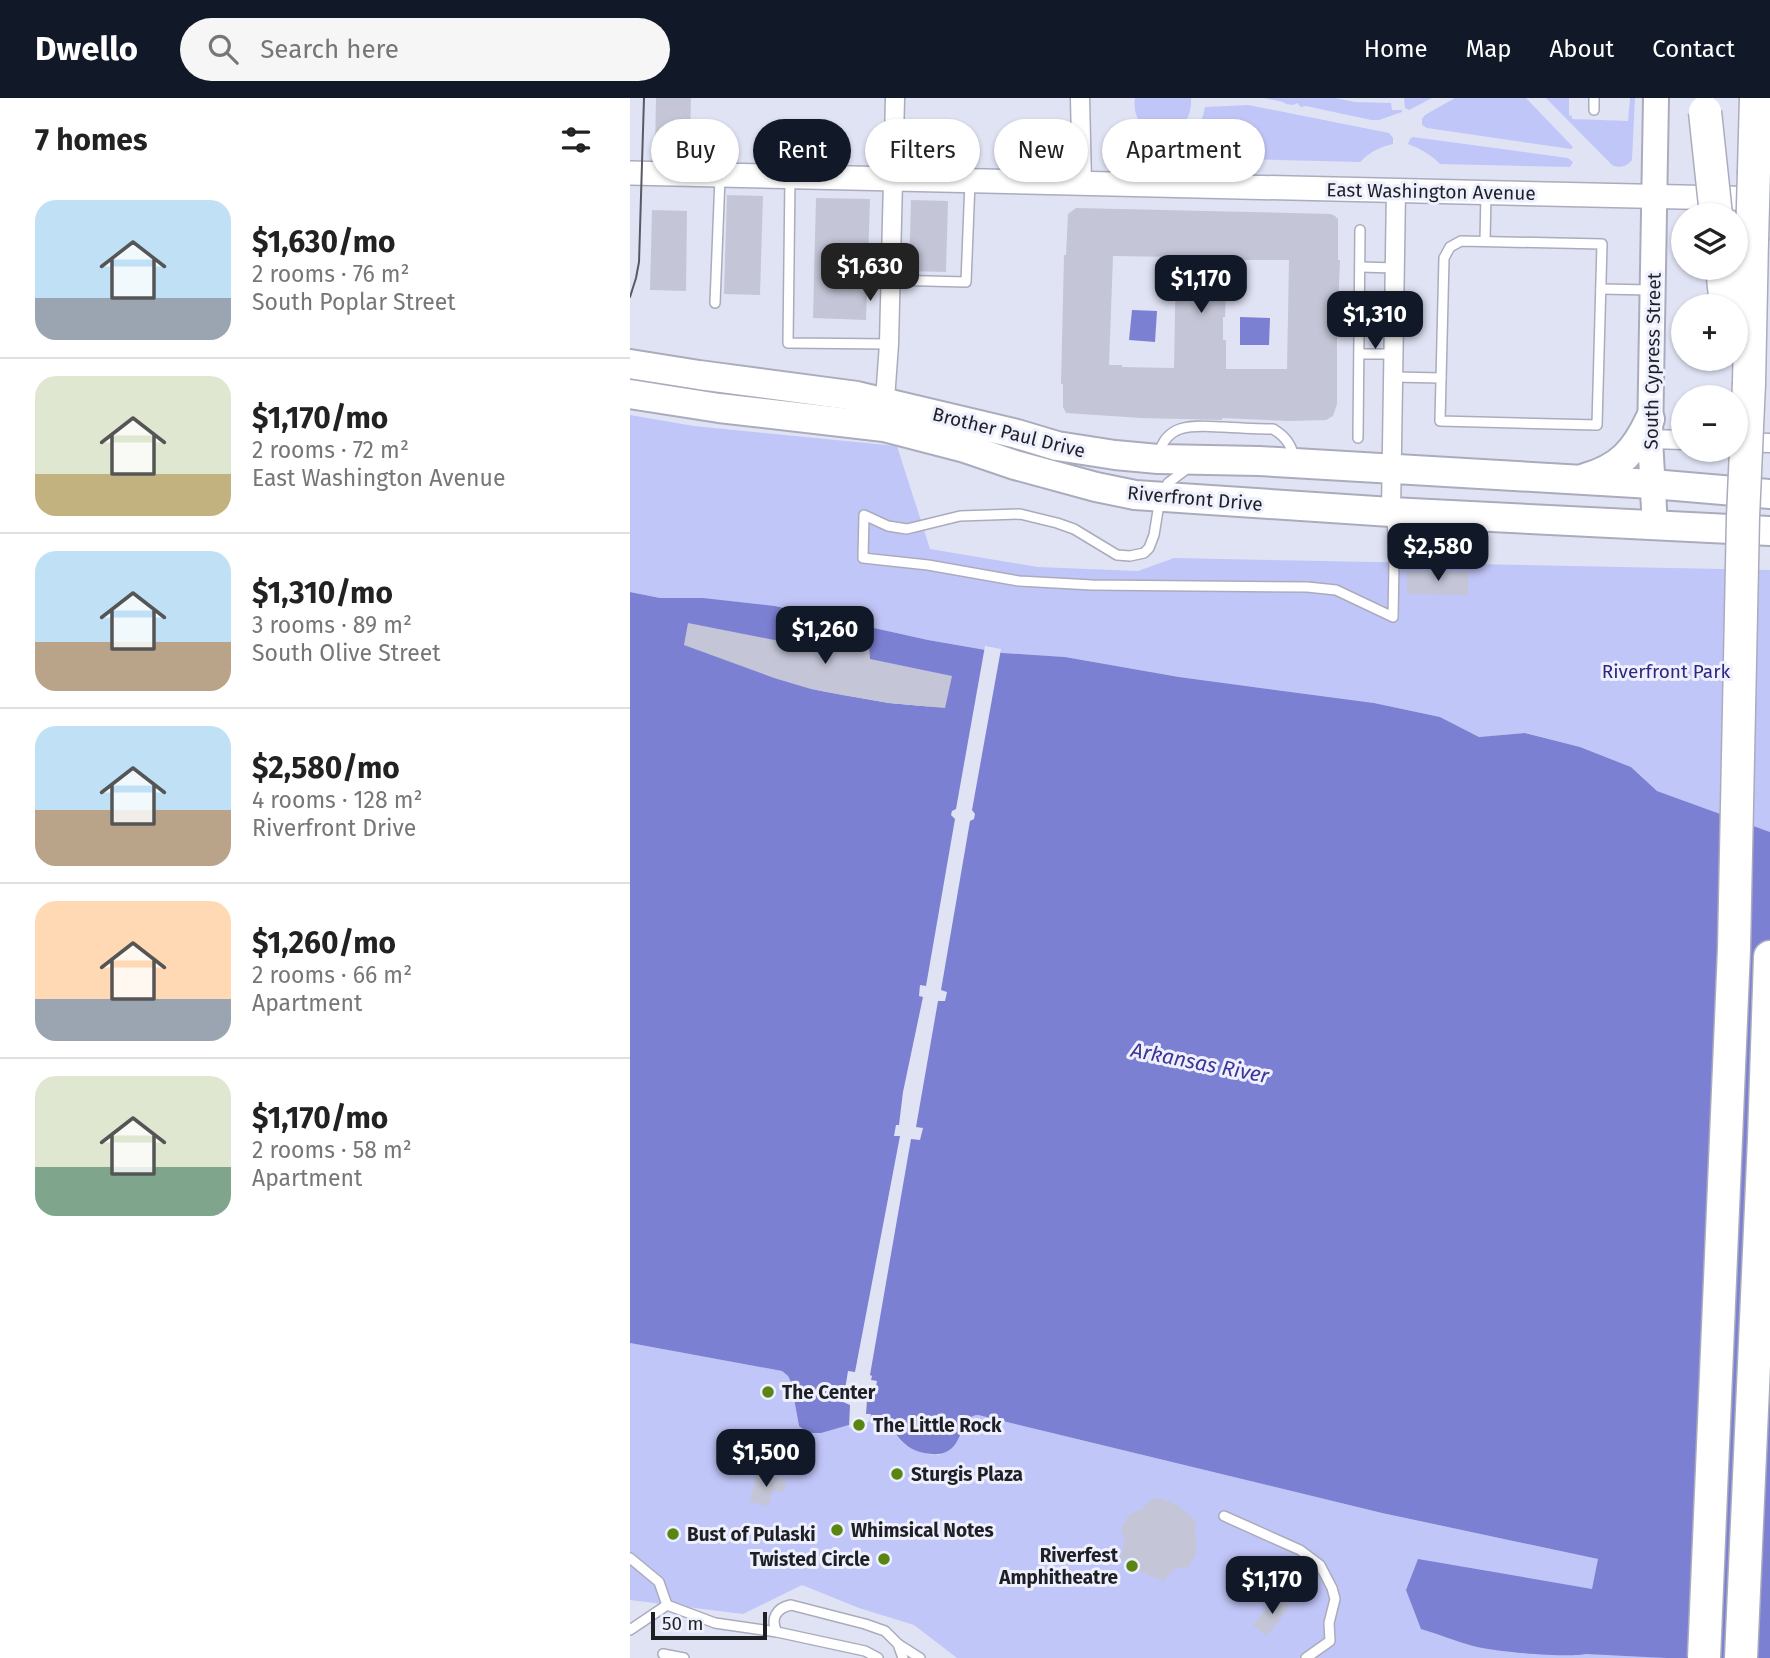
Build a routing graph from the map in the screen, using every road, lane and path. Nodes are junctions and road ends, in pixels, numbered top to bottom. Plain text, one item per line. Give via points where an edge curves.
1 (895, 98) edge
2 (1080, 98) edge
3 (1594, 98) edge
4 (1656, 98) edge
5 (1756, 98) edge
6 (1705, 105) edge
7 (1594, 110) dead end
8 (894, 119) edge
9 (630, 173) edge
10 (651, 173) edge
11 (980, 180) edge
12 (720, 182) edge
13 (790, 182) edge
14 (892, 182) edge
15 (970, 182) edge
16 (1082, 183) junction
17 (1396, 190) junction
18 (1486, 192) junction
19 (1654, 196) junction
20 (1770, 199) edge
21 (1715, 203) edge
22 (1360, 230) dead end
23 (1485, 241) junction
24 (1360, 267) junction
25 (1395, 268) junction
26 (890, 280) junction
27 (1601, 289) junction
28 (1653, 290) junction
29 (715, 303) dead end
30 (889, 344) junction
31 (1359, 354) junction
32 (1394, 354) junction
33 (630, 364) edge
34 (1394, 376) junction
35 (1441, 378) junction
36 (1735, 380) edge
37 (630, 394) edge
38 (884, 415) junction
39 (1650, 429) junction
40 (1671, 436) edge
41 (1358, 438) dead end
42 (1748, 442) edge
43 (1770, 443) edge
44 (1157, 459) junction
45 (1201, 460) junction
46 (1732, 462) edge
47 (1294, 463) junction
48 (1392, 469) junction
49 (1579, 481) junction
50 (1652, 484) junction
51 (1770, 494) edge
52 (1160, 498) junction
53 (1391, 512) junction
54 (1756, 524) edge
55 (1655, 526) junction
56 (1770, 957) edge
57 (1224, 1516) dead end
58 (630, 1558) edge
59 (667, 1605) junction
60 (630, 1630) edge
61 (777, 1632) junction
62 (898, 1644) junction
63 (663, 1654) dead end
64 (684, 1658) edge
65 (878, 1658) edge
66 (903, 1658) edge
67 (919, 1658) edge
68 (1306, 1658) edge
69 (1704, 1658) edge
70 (1741, 1658) edge

1 - 8 street
2 - 16 street
3 - 7 lane
4 - 19 main road, South Cypress Street
5 - 36 highway, bridge via 1752,240
6 - 21 highway, bridge
9 - 10 street, East Washington Avenue
11 - 16 street, East Washington Avenue
12 - 29 lane
13 - 30 lane via 788,343
14 - 26 street
15 - 26 lane via 966,282
16 - 17 street, East Washington Avenue
17 - 18 street, East Washington Avenue
17 - 25 street
18 - 19 street, East Washington Avenue
18 - 23 lane
19 - 20 street, East Washington Avenue
19 - 28 main road, South Cypress Street
22 - 24 lane
23 - 27 lane via 1602,244
23 - 35 lane via 1455,243 1444,258
24 - 25 lane
24 - 31 lane
25 - 32 street
26 - 30 street
27 - 28 lane
27 - 35 lane via 1597,425 1440,421
28 - 39 main road, South Cypress Street
30 - 38 street
31 - 32 lane
31 - 41 lane
32 - 34 street
33 - 38 main road, Brother Paul Drive via 857,396
34 - 35 lane
34 - 48 street
36 - 54 highway, bridge
37 - 38 main road, Riverfront Drive via 719,408
38 - 44 main road, Brother Paul Drive via 1017,434 1086,452
38 - 52 main road, Riverfront Drive via 1015,465
39 - 40 street
39 - 49 main road via 1614,467
39 - 50 main road, South Cypress Street
42 - 43 street
44 - 45 main road, Brother Paul Drive
44 - 47 lane via 1170,433 1200,426 1273,429 1293,451
45 - 47 main road, Brother Paul Drive
45 - 52 lane via 1168,483
46 - 54 highway via 1732,500
47 - 48 main road, Brother Paul Drive
48 - 49 main road
48 - 53 street
49 - 50 main road
50 - 51 main road
50 - 55 main road, South Cypress Street
52 - 53 main road, Riverfront Drive
52 - 53 lane via 1153,542 1144,553 1130,556 1117,555 1057,523 1020,514 979,514 907,528 888,526 864,515 863,558 1031,582 1336,590 1393,617
53 - 55 main road, Riverfront Drive
54 - 55 main road, Riverfront Drive
54 - 69 highway, bridge
56 - 70 highway
57 - 68 lane via 1300,1550 1320,1566 1335,1600 1330,1641
58 - 59 lane via 659,1582
59 - 60 lane
59 - 61 lane via 715,1623
61 - 62 lane via 773,1625 777,1611 791,1605 885,1631
61 - 65 lane via 865,1651
62 - 66 lane
62 - 67 lane
63 - 64 lane

